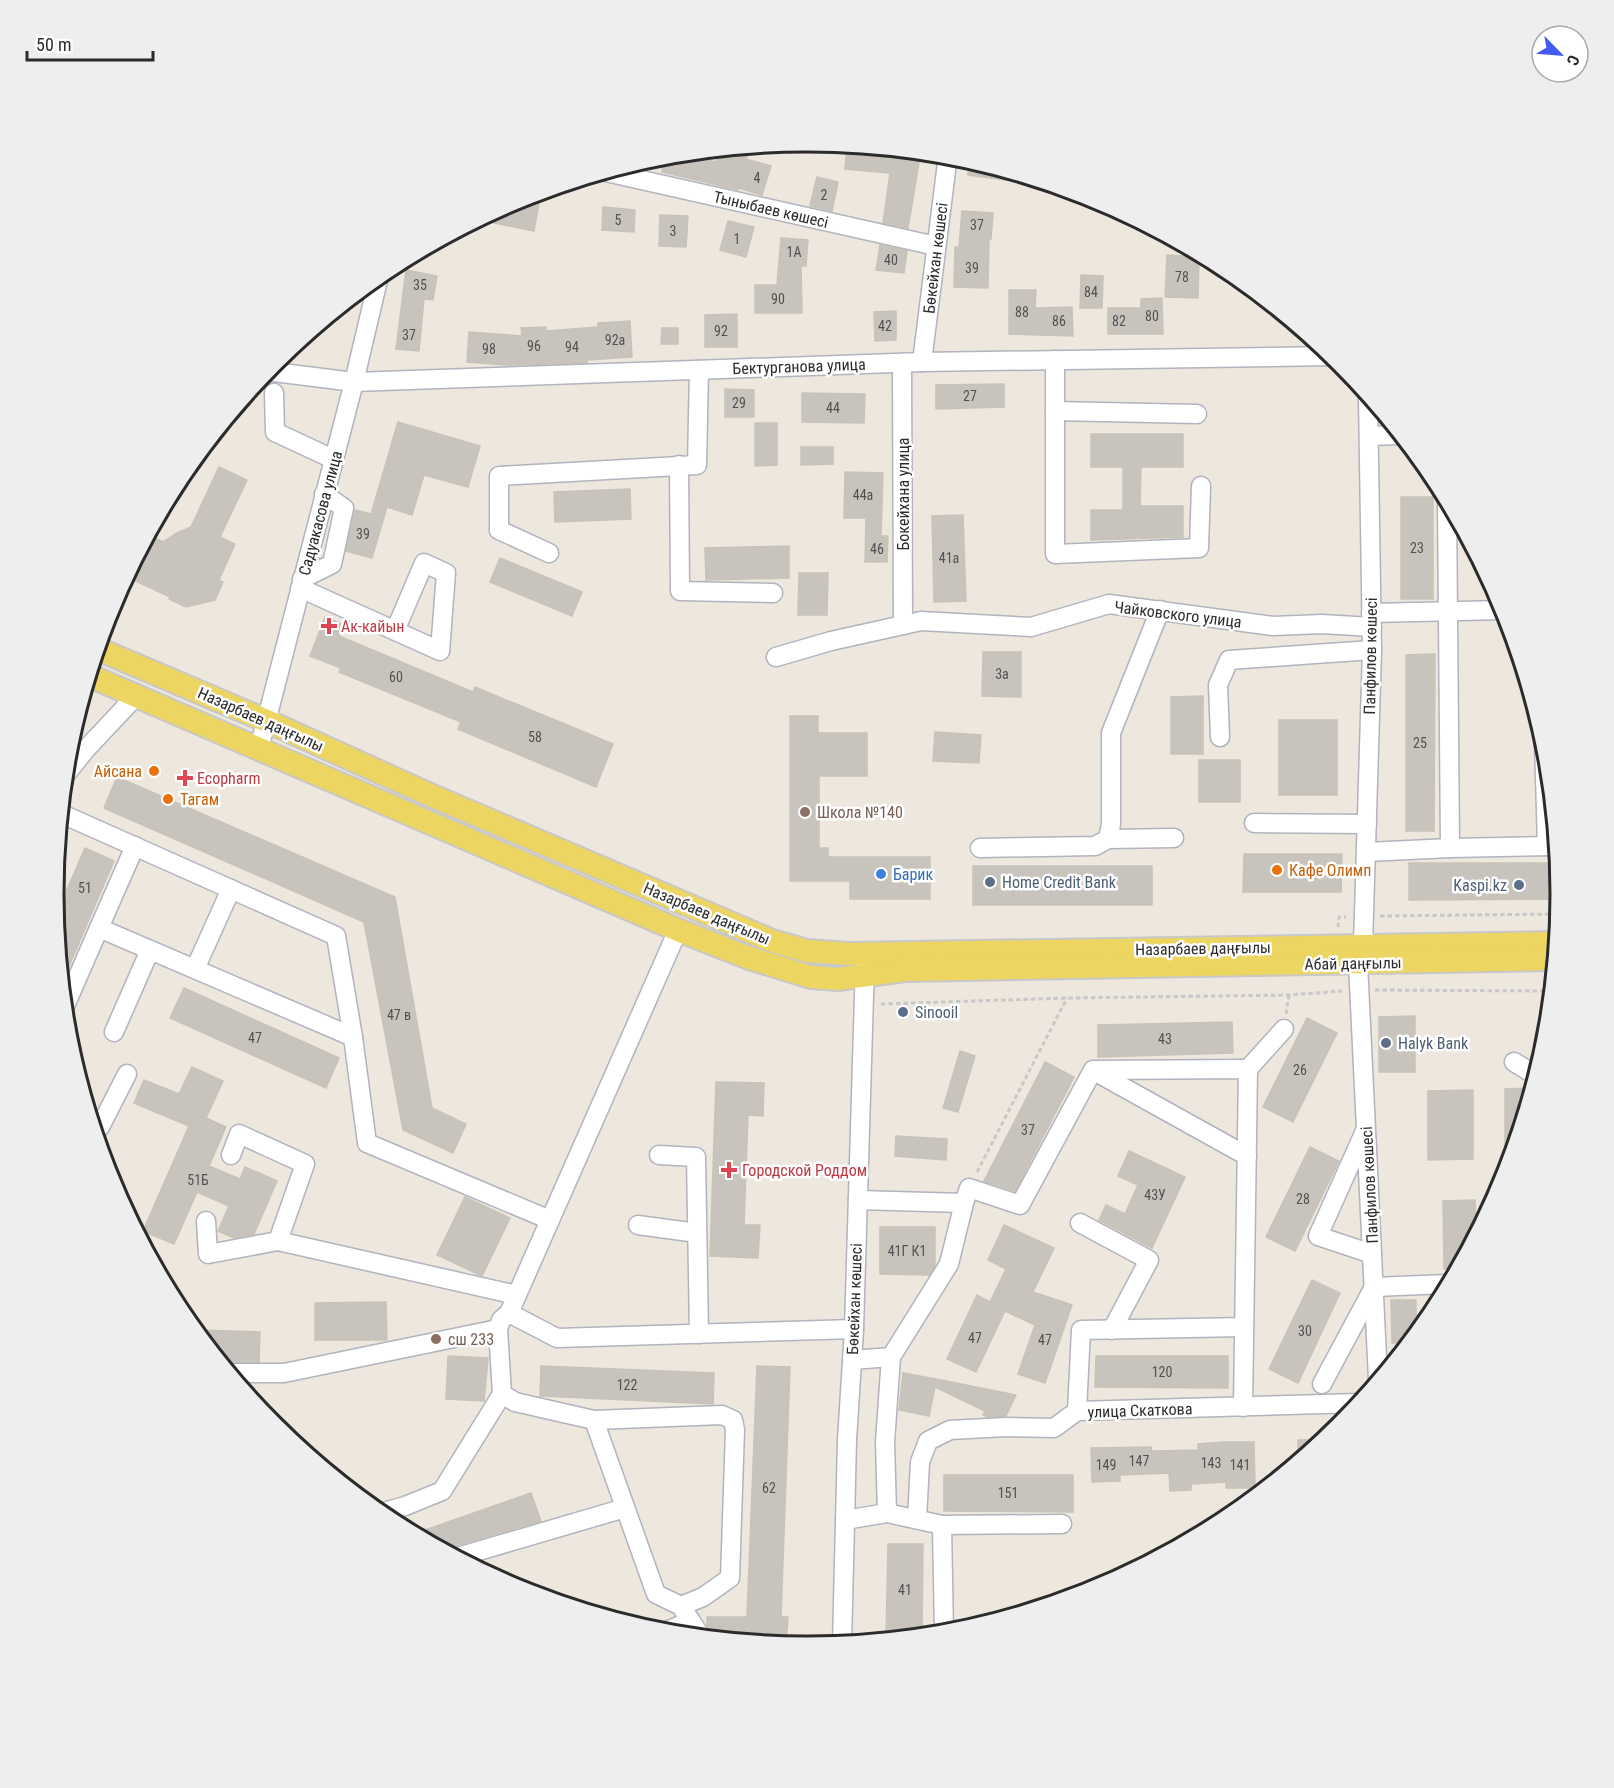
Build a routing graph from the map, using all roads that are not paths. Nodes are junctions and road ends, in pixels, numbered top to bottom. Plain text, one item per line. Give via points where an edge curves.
1 (947, 165) edge
2 (622, 175) edge
3 (936, 246) junction
4 (376, 290) edge
5 (1318, 356) edge
6 (1055, 360) junction
7 (922, 362) junction
8 (902, 363) junction
9 (699, 370) junction
10 (278, 373) edge
11 (354, 382) junction
12 (274, 393) dead end
13 (1368, 408) edge
14 (1055, 411) junction
15 (1197, 414) dead end
16 (1391, 435) edge
17 (1369, 436) junction
18 (333, 459) junction
19 (679, 465) junction
20 (1201, 486) dead end
21 (324, 494) junction
22 (1447, 518) edge
23 (549, 553) dead end
24 (301, 583) junction
25 (773, 593) dead end
26 (1160, 610) junction
27 (1493, 610) edge
28 (1447, 611) junction
29 (1371, 620) junction
30 (903, 625) junction
31 (395, 631) dead end
32 (1372, 650) junction
33 (105, 652) edge
34 (776, 657) dead end
35 (97, 679) edge
36 (136, 696) junction
37 (267, 721) junction
38 (1220, 737) dead end
39 (259, 749) junction
40 (77, 760) edge
41 (69, 817) edge
42 (1254, 823) dead end
43 (1367, 824) junction
44 (1174, 838) dead end
45 (1108, 839) junction
46 (135, 846) junction
47 (1548, 846) edge
48 (980, 848) dead end
49 (1450, 848) junction
50 (1367, 852) junction
51 (231, 889) junction
52 (99, 928) junction
53 (678, 930) junction
54 (1548, 943) edge
55 (150, 950) junction
56 (1360, 954) junction
57 (1546, 959) edge
58 (865, 964) junction
59 (195, 969) junction
60 (71, 992) edge
61 (1284, 1029) dead end
62 (114, 1032) dead end
63 (353, 1037) junction
64 (1514, 1062) dead end
65 (1248, 1069) junction
66 (1093, 1070) junction
67 (1528, 1070) edge
68 (127, 1074) dead end
69 (101, 1122) edge
70 (1366, 1128) junction
71 (231, 1155) dead end
72 (659, 1155) dead end
73 (1247, 1156) junction
74 (967, 1195) junction
75 (858, 1200) junction
76 (550, 1220) junction
77 (206, 1221) dead end
78 (1080, 1223) dead end
79 (639, 1225) dead end
80 (698, 1233) junction
81 (278, 1241) junction
82 (1372, 1254) junction
83 (1438, 1284) edge
84 (1374, 1287) junction
85 (517, 1295) junction
86 (509, 1313) junction
87 (1244, 1327) junction
88 (498, 1329) junction
89 (854, 1329) junction
90 (1112, 1330) junction
91 (699, 1334) junction
92 (891, 1357) junction
93 (852, 1360) junction
94 (1378, 1369) edge
95 (240, 1373) edge
96 (1322, 1384) dead end
97 (502, 1394) junction
98 (1347, 1403) edge
99 (1243, 1407) junction
100 (1077, 1412) junction
101 (594, 1420) junction
102 (626, 1508) junction
103 (392, 1510) edge
104 (887, 1513) junction
105 (917, 1519) junction
106 (845, 1520) junction
107 (1062, 1524) dead end
108 (942, 1525) junction
109 (468, 1554) edge
110 (691, 1621) edge
111 (944, 1623) edge
112 (842, 1635) edge

1 - 3 street, Бөкейхан көшесі
2 - 3 street, Тыныбаев көшесі
3 - 7 street, Бөкейхан көшесі
4 - 11 street, Садуакасова улица
5 - 6 street, Бектурганова улица
6 - 7 street, Бектурганова улица
6 - 14 street
7 - 8 street, Бектурганова улица
8 - 9 street, Бектурганова улица
8 - 30 street, Бокейхана улица
9 - 11 street, Бектурганова улица
9 - 19 street via 697,465
10 - 11 street, Бектурганова улица
11 - 18 street, Садуакасова улица
12 - 18 street via 274,432
13 - 17 street, Панфилов көшесі
14 - 15 street
14 - 20 street via 1055,554 1199,548
16 - 17 street
17 - 29 street, Панфилов көшесі
18 - 21 street, Садуакасова улица
19 - 23 street via 499,476 499,530
19 - 25 street via 680,591
21 - 24 street, Садуакасова улица
21 - 24 street via 344,508 332,564
22 - 28 street
24 - 31 street
24 - 37 street, Садуакасова улица
26 - 29 street, Чайковского улица via 1273,626
26 - 30 street, Чайковского улица via 1109,604 1031,627 921,621
26 - 45 street via 1111,733
27 - 28 street, Чайковского улица
28 - 29 street, Чайковского улица
28 - 49 street
29 - 32 street, Панфилов көшесі
30 - 34 street, Чайковского улица
32 - 38 street via 1229,660 1218,685
32 - 43 street, Панфилов көшесі
33 - 37 main road, Назарбаев даңғылы
35 - 36 main road, Назарбаев даңғылы
36 - 39 main road, Назарбаев даңғылы
36 - 40 street
37 - 39 street, Садуакасова улица
37 - 58 main road, Назарбаев даңғылы via 772,941
39 - 53 main road, Назарбаев даңғылы
41 - 46 street
42 - 43 street
43 - 50 street, Панфилов көшесі
44 - 45 street
45 - 48 street via 1095,846
46 - 51 street
46 - 52 street
47 - 49 street
49 - 50 street
50 - 56 street, Панфилов көшесі
51 - 59 street
51 - 63 street via 336,936
52 - 55 street
52 - 60 street
53 - 58 main road, Назарбаев даңғылы via 811,977 838,979
53 - 76 street
54 - 56 main road, Абай даңғылы
55 - 59 street
55 - 62 street
56 - 57 main road, Абай даңғылы
56 - 58 main road, Абай даңғылы via 905,970
56 - 58 main road, Назарбаев даңғылы via 1336,946
56 - 70 street, Панфилов көшесі
58 - 75 street, Бөкейхан көшесі
59 - 63 street
61 - 65 street
63 - 76 street via 367,1143
64 - 67 street
65 - 66 street
65 - 73 street
66 - 73 street
66 - 74 street via 1020,1204
68 - 69 street
70 - 82 street, Панфилов көшесі
70 - 82 street via 1318,1236
71 - 81 street via 239,1134 305,1164
72 - 80 street via 696,1157
73 - 87 street
74 - 75 street
74 - 92 street via 949,1264
75 - 89 street, Бөкейхан көшесі
76 - 85 street
77 - 81 street via 208,1254
78 - 90 street via 1149,1260
79 - 80 street
80 - 91 street
81 - 85 street
82 - 84 street, Панфилов көшесі
83 - 84 street
84 - 94 street, Панфилов көшесі
84 - 96 street
85 - 86 street
86 - 88 street
86 - 91 street via 557,1338
87 - 90 street
87 - 99 street
88 - 95 street via 284,1373
88 - 97 street
89 - 91 street
89 - 93 street, Бөкейхан көшесі
90 - 100 street via 1081,1330
92 - 93 street
92 - 104 street via 885,1442
93 - 106 street, Бөкейхан көшесі
97 - 101 street via 515,1402
97 - 103 street via 442,1491
98 - 99 street, улица Скаткова
99 - 100 street, улица Скаткова
100 - 105 street, улица Скаткова via 1054,1428 951,1430 928,1441 920,1462
101 - 102 street
101 - 110 street via 723,1415 733,1420 730,1578 703,1597
102 - 109 street
102 - 110 street via 656,1594
104 - 105 street
104 - 106 street
105 - 108 street
106 - 112 street, Бөкейхан көшесі
107 - 108 street
108 - 111 street

